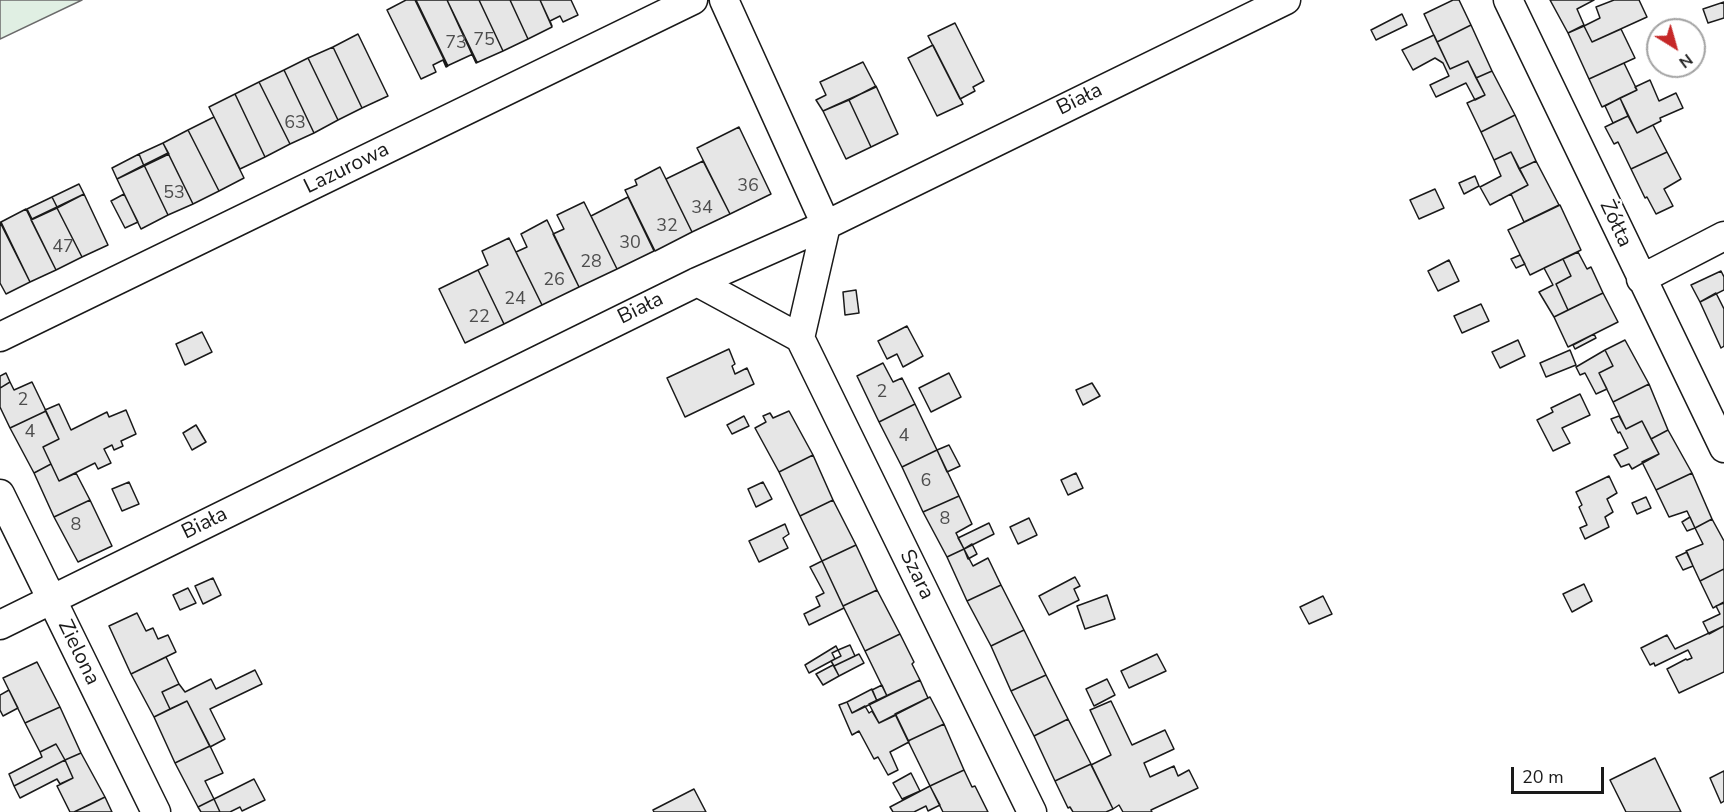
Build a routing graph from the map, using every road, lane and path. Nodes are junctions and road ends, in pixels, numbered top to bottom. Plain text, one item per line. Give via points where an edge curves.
1 (693, 0) edge
2 (724, 0) edge
3 (1286, 0) edge
4 (1508, 0) edge
5 (826, 225) junction
6 (1724, 236) edge
7 (1641, 279) junction
8 (697, 282) junction
9 (0, 338) edge
10 (800, 338) junction
11 (1724, 447) edge
12 (0, 494) edge
13 (52, 600) junction
14 (0, 625) edge
15 (156, 812) edge
16 (1032, 812) edge

1 - 9 street, Lazurowa
2 - 5 street
3 - 5 street, Biała
4 - 7 street, Żółta
5 - 8 street, Biała
5 - 10 street
6 - 7 street
7 - 11 street, Żółta
8 - 10 street
8 - 13 street, Biała
10 - 16 street, Szara
12 - 13 street, Zielona
13 - 14 street, Biała
13 - 15 street, Zielona

